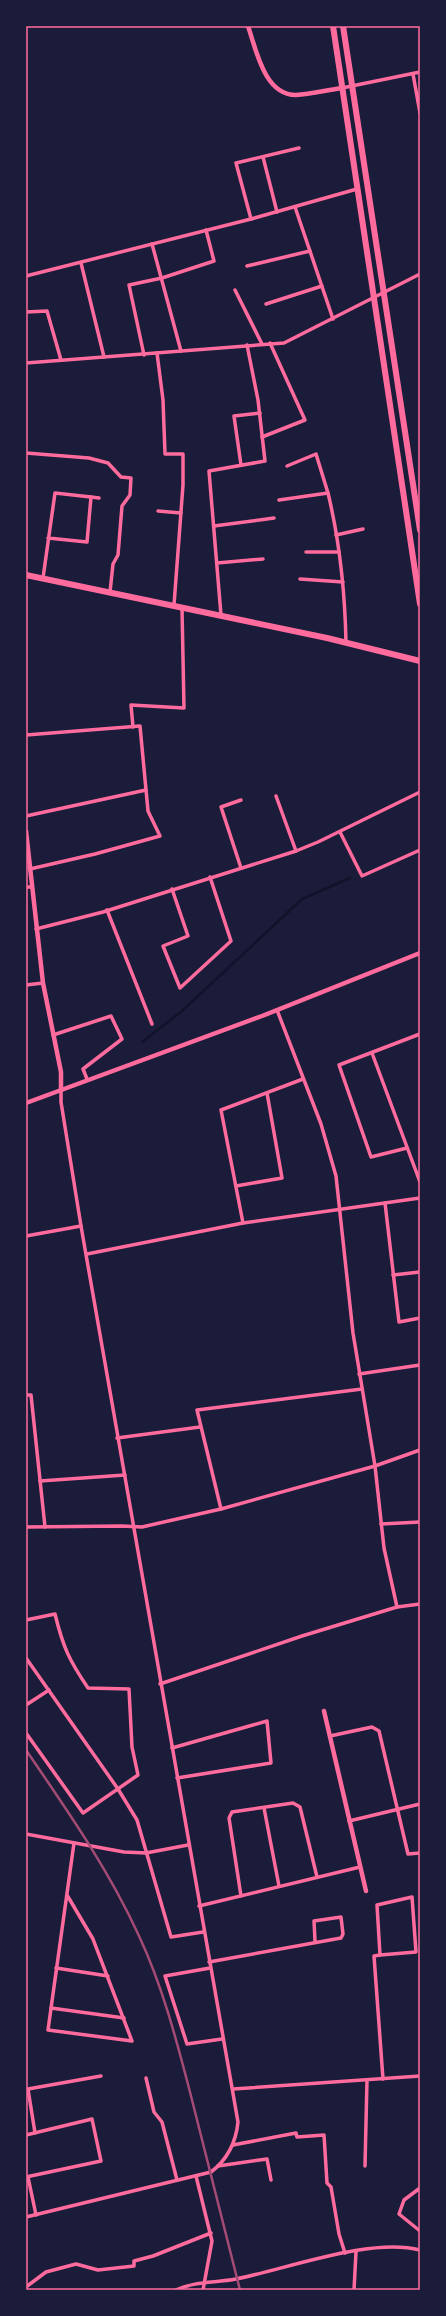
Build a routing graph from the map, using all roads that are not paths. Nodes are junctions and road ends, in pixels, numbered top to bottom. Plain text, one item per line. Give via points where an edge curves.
1 (248, 26) edge
2 (333, 26) edge
3 (342, 26) edge
4 (420, 72) edge
5 (413, 74) junction
6 (351, 85) junction
7 (342, 88) junction
8 (420, 113) edge
9 (299, 148) dead end
10 (263, 157) junction
11 (357, 189) junction
12 (294, 207) junction
13 (277, 212) junction
14 (251, 220) junction
15 (206, 230) junction
16 (152, 244) junction
17 (310, 251) junction
18 (81, 263) junction
19 (246, 266) dead end
20 (420, 274) edge
21 (26, 276) edge
22 (162, 278) junction
23 (322, 286) junction
24 (235, 290) dead end
25 (384, 292) junction
26 (374, 298) junction
27 (266, 304) dead end
28 (26, 312) edge
29 (333, 319) junction
30 (270, 343) junction
31 (262, 344) junction
32 (247, 345) junction
33 (181, 351) junction
34 (157, 354) junction
35 (144, 355) junction
36 (104, 357) junction
37 (60, 360) junction
38 (26, 364) edge
39 (260, 413) junction
40 (262, 437) junction
41 (26, 453) edge
42 (241, 465) junction
43 (287, 466) dead end
44 (328, 493) junction
45 (91, 497) junction
46 (99, 498) dead end
47 (279, 500) dead end
48 (158, 511) dead end
49 (181, 512) junction
50 (274, 518) dead end
51 (214, 526) junction
52 (363, 529) dead end
53 (420, 530) edge
54 (336, 535) junction
55 (48, 538) junction
56 (306, 552) dead end
57 (339, 552) junction
58 (263, 559) dead end
59 (217, 563) junction
60 (26, 575) edge
61 (43, 578) junction
62 (300, 579) dead end
63 (343, 582) junction
64 (110, 592) junction
65 (420, 604) edge
66 (174, 605) junction
67 (182, 607) junction
68 (222, 615) junction
69 (346, 643) junction
70 (420, 661) edge
71 (133, 727) junction
72 (26, 735) edge
73 (146, 790) junction
74 (420, 792) edge
75 (276, 796) dead end
76 (241, 800) dead end
77 (26, 816) edge
78 (26, 832) edge
79 (340, 832) junction
80 (420, 850) edge
81 (296, 851) junction
82 (241, 868) junction
83 (30, 869) junction
84 (210, 877) junction
85 (26, 887) edge
86 (32, 887) junction
87 (172, 889) junction
88 (107, 910) junction
89 (36, 929) junction
90 (420, 954) edge
91 (43, 983) junction
92 (26, 985) edge
93 (277, 1010) junction
94 (152, 1024) dead end
95 (420, 1034) edge
96 (53, 1036) junction
97 (372, 1053) junction
98 (87, 1079) junction
99 (303, 1079) junction
100 (61, 1090) junction
101 (267, 1093) junction
102 (26, 1103) edge
103 (407, 1148) junction
104 (420, 1182) edge
105 (236, 1186) junction
106 (420, 1198) edge
107 (385, 1203) junction
108 (340, 1210) junction
109 (243, 1223) junction
110 (81, 1226) junction
111 (26, 1236) edge
112 (87, 1254) junction
113 (420, 1272) edge
114 (393, 1275) junction
115 (420, 1318) edge
116 (420, 1365) edge
117 (359, 1374) junction
118 (362, 1390) junction
119 (26, 1395) edge
120 (200, 1427) junction
121 (117, 1438) junction
122 (420, 1450) edge
123 (375, 1466) junction
124 (125, 1475) junction
125 (40, 1481) junction
126 (221, 1510) junction
127 (420, 1522) edge
128 (381, 1524) junction
129 (134, 1526) junction
130 (45, 1527) junction
131 (26, 1528) edge
132 (420, 1604) edge
133 (397, 1607) junction
134 (60, 1613) dead end
135 (55, 1614) junction
136 (26, 1620) edge
137 (26, 1658) edge
138 (160, 1684) junction
139 (49, 1690) junction
140 (26, 1705) edge
141 (324, 1711) dead end
142 (26, 1733) edge
143 (330, 1736) junction
144 (172, 1748) junction
145 (177, 1778) junction
146 (118, 1789) junction
147 (420, 1804) edge
148 (264, 1808) junction
149 (397, 1810) junction
150 (349, 1821) junction
151 (26, 1834) edge
152 (74, 1843) junction
153 (188, 1845) junction
154 (146, 1853) junction
155 (420, 1853) edge
156 (360, 1867) junction
157 (318, 1877) junction
158 (279, 1886) junction
159 (366, 1891) dead end
160 (67, 1895) junction
161 (241, 1896) junction
162 (199, 1906) junction
163 (203, 1932) junction
164 (315, 1941) junction
165 (380, 1955) junction
166 (209, 1962) junction
167 (56, 1968) junction
168 (210, 1968) junction
169 (108, 1976) junction
170 (51, 2008) junction
171 (124, 2018) junction
172 (222, 2039) junction
173 (101, 2076) dead end
174 (420, 2076) edge
175 (146, 2078) dead end
176 (383, 2079) junction
177 (367, 2080) junction
178 (233, 2089) junction
179 (35, 2133) junction
180 (26, 2135) edge
181 (233, 2144) junction
182 (218, 2166) junction
183 (365, 2166) dead end
184 (196, 2176) junction
185 (27, 2177) edge
186 (178, 2180) junction
187 (271, 2180) dead end
188 (420, 2188) edge
189 (36, 2215) junction
190 (26, 2217) edge
191 (420, 2231) edge
192 (211, 2233) junction
193 (420, 2250) edge
194 (356, 2252) junction
195 (345, 2253) junction
196 (205, 2282) junction
197 (26, 2287) edge
198 (176, 2290) edge
199 (203, 2290) edge
200 (354, 2290) edge

1 - 7 street via 264,72 278,88 295,95
2 - 7 main road
3 - 6 main road
4 - 5 street
5 - 6 street
5 - 8 street
6 - 7 street
6 - 25 main road
7 - 11 main road
9 - 10 street
10 - 13 street
10 - 14 street via 236,163
11 - 12 street
11 - 26 main road
12 - 13 street
12 - 17 street
13 - 14 street
14 - 15 street
15 - 16 street
15 - 22 street via 214,261
16 - 18 street
16 - 22 street
17 - 19 street
17 - 23 street
18 - 21 street
18 - 36 street
20 - 25 street
22 - 33 street
22 - 35 street via 129,285
23 - 27 street
23 - 29 street
24 - 31 street
25 - 26 street
25 - 53 main road
26 - 29 street
26 - 65 main road
28 - 37 street via 47,310
29 - 30 street via 284,343
30 - 31 street
30 - 40 street via 305,420
31 - 32 street
32 - 33 street
32 - 39 street
33 - 34 street
34 - 35 street
34 - 49 street via 163,400 164,454 183,454
35 - 36 street
36 - 37 street
37 - 38 street
39 - 40 street
39 - 42 street via 234,416
40 - 42 street via 265,461
41 - 64 street via 89,458 108,463 121,477 131,478 130,495 122,506 118,555 113,564
42 - 51 street via 209,471
43 - 44 street via 316,454
44 - 47 street
44 - 54 street
45 - 46 street
45 - 55 street via 55,493
45 - 55 street via 87,542
48 - 49 street
49 - 66 street
50 - 51 street
51 - 59 street
52 - 54 street
54 - 57 street
55 - 61 street
56 - 57 street
57 - 63 street
58 - 59 street
59 - 68 street
60 - 61 main road
61 - 64 main road
62 - 63 street
63 - 69 street
64 - 66 main road
66 - 67 main road
67 - 68 main road
67 - 71 street via 184,708 132,705
68 - 69 main road
69 - 70 main road
71 - 72 street
71 - 73 street via 140,726
73 - 77 street
73 - 83 street via 148,811 160,836
74 - 79 street
75 - 81 street
76 - 82 street via 221,807
78 - 83 street
79 - 80 street via 362,876
79 - 81 street
81 - 82 street
82 - 84 street
83 - 86 street
84 - 87 street
84 - 87 street via 231,941 180,988 164,946 188,936
85 - 86 street
86 - 89 street
87 - 88 street
88 - 89 street
88 - 94 street
89 - 91 street
90 - 93 street
91 - 92 street
91 - 96 street
93 - 98 street
93 - 99 street
95 - 97 street
96 - 98 street via 111,1016 122,1039 83,1069
96 - 100 street via 61,1072
97 - 103 street
97 - 103 street via 339,1065 371,1158
98 - 100 street
99 - 101 street
99 - 108 street via 331,1154
100 - 102 street
100 - 110 street
101 - 105 street via 221,1110
101 - 105 street via 282,1178
103 - 104 street
105 - 109 street
106 - 107 street
107 - 108 street
107 - 114 street
108 - 109 street
108 - 117 street
109 - 112 street
110 - 111 street
110 - 112 street
112 - 121 street
113 - 114 street
114 - 115 street via 399,1322
116 - 117 street
117 - 118 street
118 - 120 street via 197,1410
118 - 123 street
119 - 125 street via 31,1395
120 - 121 street
120 - 126 street
121 - 124 street
122 - 123 street
123 - 126 street
123 - 128 street
124 - 125 street
124 - 129 street
125 - 130 street
126 - 129 street via 142,1527
127 - 128 street
128 - 133 street
129 - 130 street
129 - 138 street
130 - 131 street
132 - 133 street
133 - 138 street via 285,1641
134 - 135 street
135 - 136 street
135 - 146 street via 62,1642 71,1663 88,1688 129,1689 132,1746 138,1775
137 - 139 street
138 - 144 street
139 - 140 street
139 - 146 street
141 - 143 street
142 - 146 street via 83,1813
143 - 149 street via 372,1727 379,1731
143 - 150 street
144 - 145 street
144 - 145 street via 267,1721 270,1763
145 - 153 street
146 - 154 street via 137,1820
147 - 149 street
148 - 157 street via 294,1803 300,1806
148 - 158 street
148 - 161 street via 232,1812 229,1818
149 - 150 street
149 - 155 street via 408,1854
150 - 156 street
151 - 152 street
152 - 154 street via 124,1852
152 - 160 street
153 - 154 street
153 - 162 street
154 - 163 street via 171,1937
156 - 157 street
156 - 159 street
157 - 158 street
158 - 161 street
160 - 167 street
160 - 169 street via 93,1939
161 - 162 street
162 - 163 street
163 - 166 street
164 - 164 street via 341,1938 341,1917 314,1922
164 - 166 street
165 - 165 street via 416,1952 412,1897 377,1906
165 - 176 street via 374,1956
166 - 168 street
167 - 169 street
167 - 170 street
168 - 172 street
168 - 172 street via 165,1976 187,2044
169 - 171 street
170 - 171 street
170 - 171 street via 48,2030 132,2042
172 - 178 street
173 - 179 street via 28,2089
174 - 176 street
175 - 186 street via 154,2112 162,2122
176 - 177 street
177 - 178 street
177 - 183 street
178 - 181 street via 238,2122
179 - 180 street
179 - 185 street via 92,2120 101,2160
181 - 182 street
181 - 195 street via 296,2133 297,2137 324,2135 327,2183 331,2187
182 - 184 street via 211,2172
182 - 187 street via 267,2159
184 - 186 street
184 - 192 street
185 - 189 street
186 - 189 street
188 - 191 street via 404,2200 398,2214
189 - 190 street
192 - 196 street via 212,2249
192 - 197 street via 134,2261 134,2266 98,2270 76,2264 46,2272
193 - 194 street via 403,2246
194 - 195 street
194 - 200 street
195 - 196 street via 237,2279
196 - 198 street
196 - 199 street

